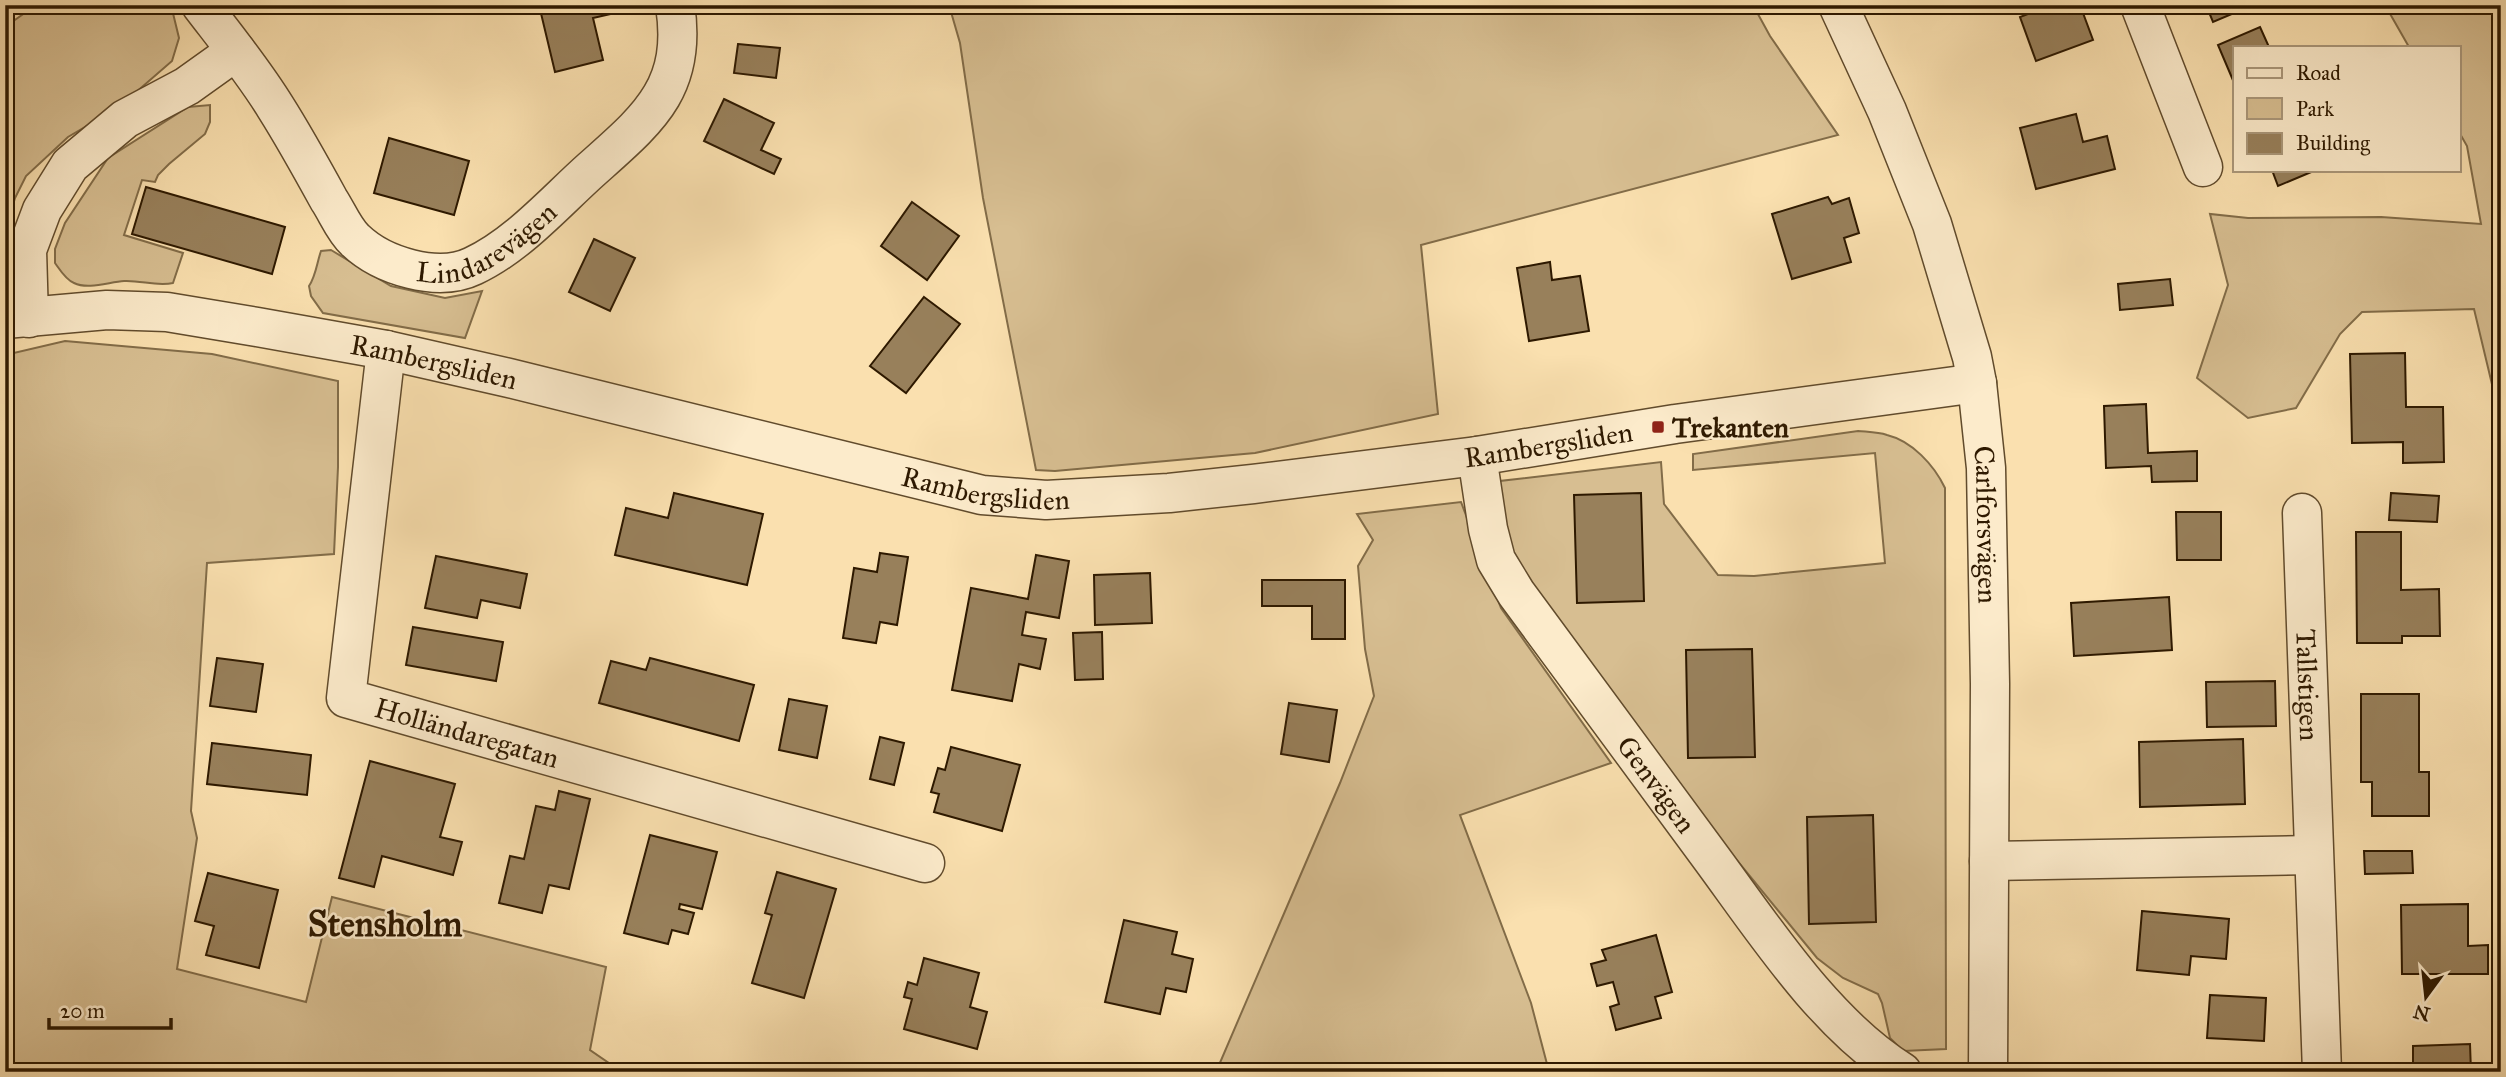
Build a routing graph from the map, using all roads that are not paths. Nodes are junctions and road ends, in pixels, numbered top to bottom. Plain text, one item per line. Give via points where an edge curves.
1 (201, 5) edge
2 (675, 5) edge
3 (1838, 5) edge
4 (2140, 5) edge
5 (236, 51) junction
6 (2203, 167) dead end
7 (17, 319) edge
8 (386, 350) junction
9 (1977, 383) junction
10 (1477, 456) junction
11 (2302, 513) dead end
12 (2313, 855) junction
13 (1989, 860) junction
14 (925, 863) dead end
15 (1902, 1072) edge
16 (1989, 1072) edge
17 (2322, 1072) edge

1 - 5 street, Lindarevägen
2 - 5 street, Lindarevägen via 679,34 673,67 663,96 643,124 511,242 473,267 449,274 399,265 354,240 276,107
3 - 9 street, Carlforsvägen via 1932,224
4 - 6 street
5 - 7 street via 187,86 125,119 70,165 42,210 27,250
7 - 8 street, Rambergsliden via 107,310 167,312
8 - 10 street, Rambergsliden via 982,495 1046,500 1169,494
8 - 14 street, Holländaregatan via 346,698
9 - 10 street, Rambergsliden
9 - 13 street, Carlforsvägen via 1986,481
10 - 15 street, Genvägen via 1496,560 1516,593 1791,966 1849,1030
11 - 12 street, Tallstigen
12 - 13 street
12 - 17 street, Tallstigen
13 - 16 street, Carlforsvägen

